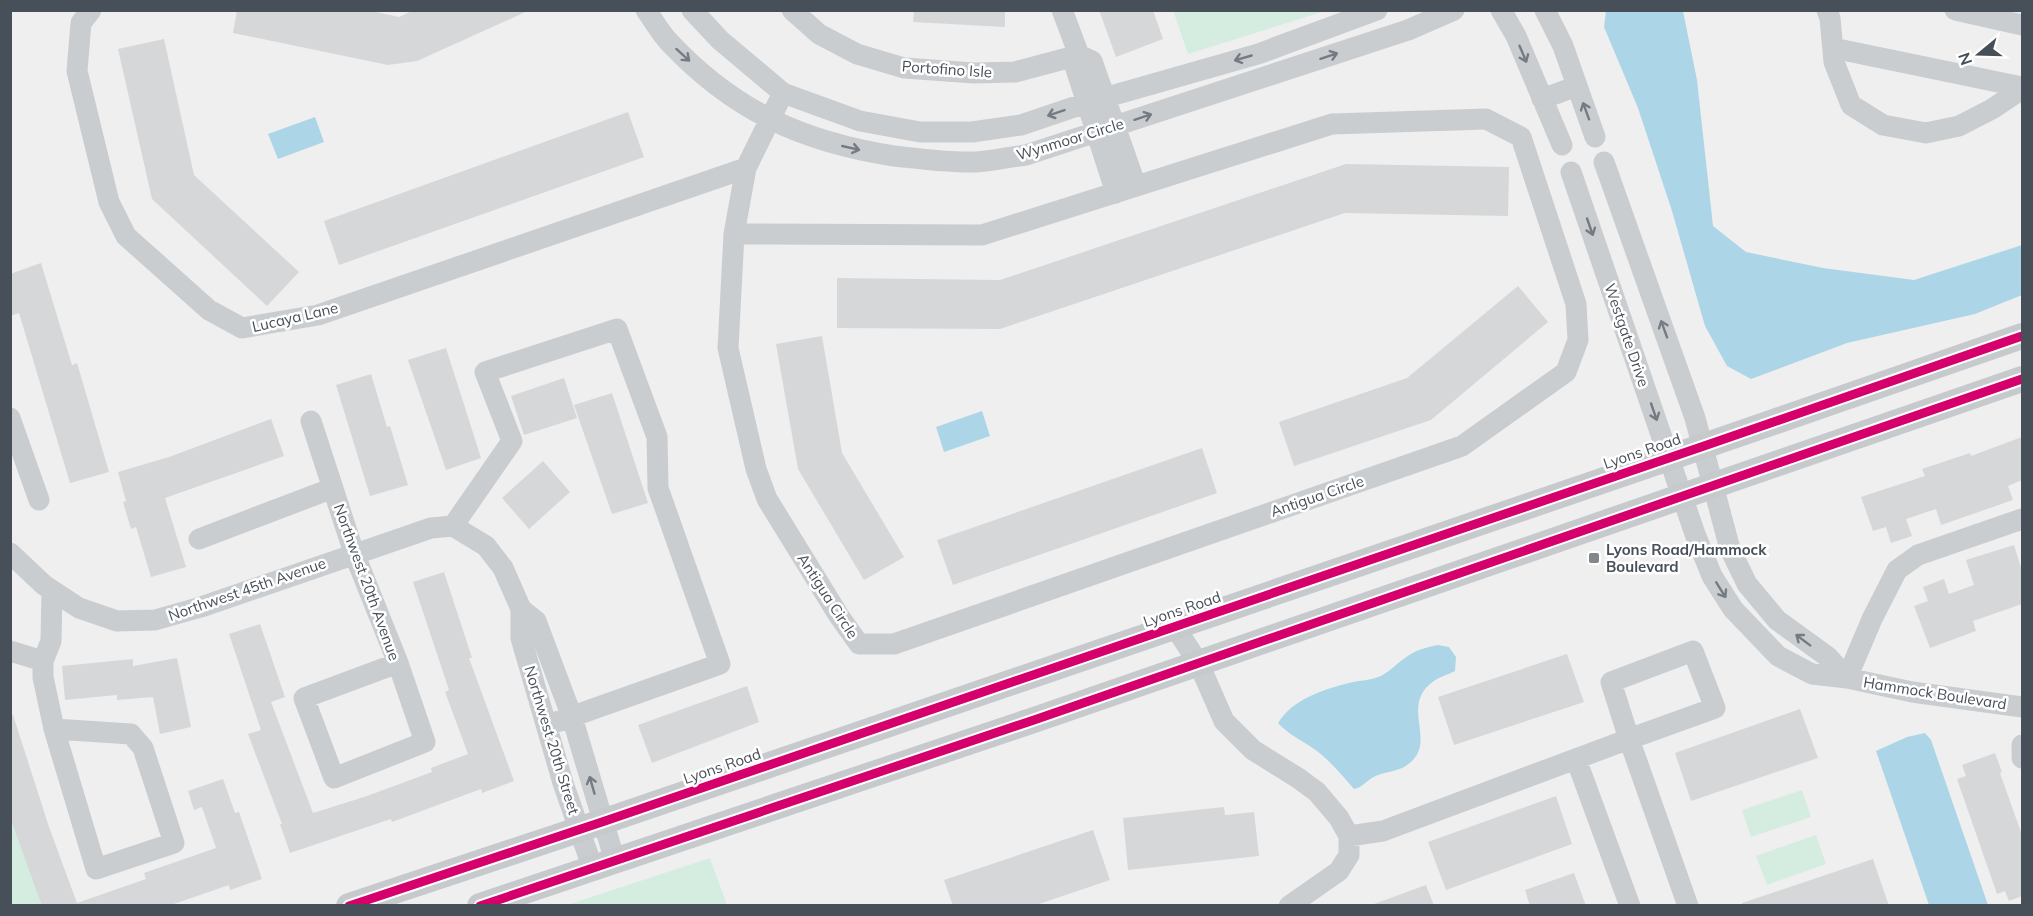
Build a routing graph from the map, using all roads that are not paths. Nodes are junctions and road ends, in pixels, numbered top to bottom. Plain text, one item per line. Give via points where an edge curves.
1 (91, 10) edge
2 (645, 10) edge
3 (692, 10) edge
4 (792, 10) edge
5 (1062, 10) edge
6 (1377, 10) edge
7 (1454, 10) edge
8 (1501, 10) edge
9 (1545, 10) edge
10 (1827, 10) edge
11 (1955, 10) edge
12 (2022, 26) edge
13 (1833, 48) junction
14 (1080, 55) junction
15 (1577, 86) junction
16 (777, 88) junction
17 (2022, 88) edge
18 (1542, 99) junction
19 (1096, 101) junction
20 (762, 115) junction
21 (1106, 129) junction
22 (1595, 137) dead end
23 (1562, 145) dead end
24 (1604, 162) dead end
25 (746, 168) junction
26 (1571, 172) dead end
27 (1126, 190) junction
28 (734, 234) junction
29 (2022, 336) edge
30 (2022, 379) edge
31 (10, 418) edge
32 (311, 421) dead end
33 (1704, 446) junction
34 (1669, 458) junction
35 (1713, 485) junction
36 (333, 488) junction
37 (1684, 497) junction
38 (39, 500) dead end
39 (2022, 519) edge
40 (453, 526) junction
41 (199, 538) dead end
42 (354, 553) junction
43 (10, 554) edge
44 (48, 588) junction
45 (521, 609) junction
46 (1175, 627) junction
47 (10, 651) edge
48 (43, 661) junction
49 (398, 663) junction
50 (1198, 663) junction
51 (1847, 678) junction
52 (2022, 706) edge
53 (572, 717) junction
54 (548, 725) junction
55 (54, 729) junction
56 (1629, 739) junction
57 (2022, 745) edge
58 (2022, 758) edge
59 (1576, 759) junction
60 (591, 826) junction
61 (1348, 836) junction
62 (604, 865) junction
63 (350, 906) edge
64 (480, 906) edge
65 (1289, 906) edge
66 (1630, 906) edge
67 (1688, 906) edge

1 - 25 street, Lucaya Lane via 81,23 77,71 109,202 126,236 209,310 242,328 318,315
2 -> 20 street, Wynmoor Circle via 669,43 723,91
3 - 16 street, Wynmoor Circle via 720,40
4 - 14 street, Portofino Isle via 819,34 857,54 904,68 1015,72
5 - 14 street
6 -> 19 street, Wynmoor Circle via 1258,54
21 -> 7 street, Wynmoor Circle via 1408,30
8 -> 18 street
9 - 15 street
10 - 13 street
11 - 12 street
13 - 17 street
13 - 17 street via 1834,62 1851,105 1883,125 1926,133 1959,126
14 - 19 street via 1076,69
15 - 18 street
22 -> 15 street
19 -> 16 street, Wynmoor Circle via 1021,125 972,132 920,132 860,121
16 - 20 street, Antigua Circle
18 - 23 street
19 - 21 street
20 -> 21 street, Wynmoor Circle via 812,138 854,150 976,162 1026,155
20 - 25 street, Antigua Circle
21 - 27 street
33 -> 24 street
25 - 28 street, Antigua Circle
26 -> 34 street, Westgate Drive
27 - 28 street, Antigua Circle via 982,235
27 - 28 street, Antigua Circle via 1332,124 1486,119 1521,137 1576,304 1578,340 1566,372 1462,446 894,644 859,644 767,499 756,469 728,348
29 - 33 main road, Lyons Road
30 - 35 main road
31 - 38 street
32 - 36 street, Northwest 20th Avenue
33 - 34 main road, Lyons Road
33 - 35 street
34 - 37 street, Westgate Drive
34 - 46 main road, Lyons Road
35 - 37 main road
51 -> 35 street, Hammock Boulevard via 1828,657 1777,620 1748,585 1730,549
36 - 41 street
36 - 42 street, Northwest 20th Avenue
37 - 50 main road
37 -> 51 street, Hammock Boulevard via 1712,576 1733,609 1778,656 1812,674
39 - 51 street via 1918,555 1897,570
40 - 42 street, Northwest 45th Avenue via 431,528
40 - 45 street, Northwest 20th Street via 486,546 503,568
40 - 53 street via 512,441 485,372 617,329 657,437 658,488 720,664
42 - 44 street, Northwest 45th Avenue via 155,620 117,621 79,608
42 - 49 street, Northwest 20th Avenue
43 - 44 street, Northwest 45th Avenue
44 - 48 street via 51,641
45 - 53 street, Northwest 20th Street via 536,621
45 - 54 street, Northwest 20th Street via 521,638
46 - 50 street
46 - 60 main road, Lyons Road
47 - 48 street
48 - 55 street
49 - 49 street, Northwest 20th Avenue via 425,742 334,778 304,698
50 - 61 street via 1224,720 1253,750 1317,792 1340,818
50 - 62 main road
51 - 52 street, Hammock Boulevard via 1912,692
53 - 54 street
60 -> 53 street, Northwest 20th Street
54 - 60 street, Northwest 20th Street via 563,783
55 - 55 street via 96,869 174,843 143,748 131,734
56 - 56 street via 1715,708 1693,651 1611,682
56 - 59 street
56 - 67 street
57 - 58 street
59 - 61 street via 1383,831
59 - 66 street
60 - 62 street, Northwest 20th Street
60 - 63 main road, Lyons Road
61 - 65 street via 1349,855 1339,871
62 - 64 main road

